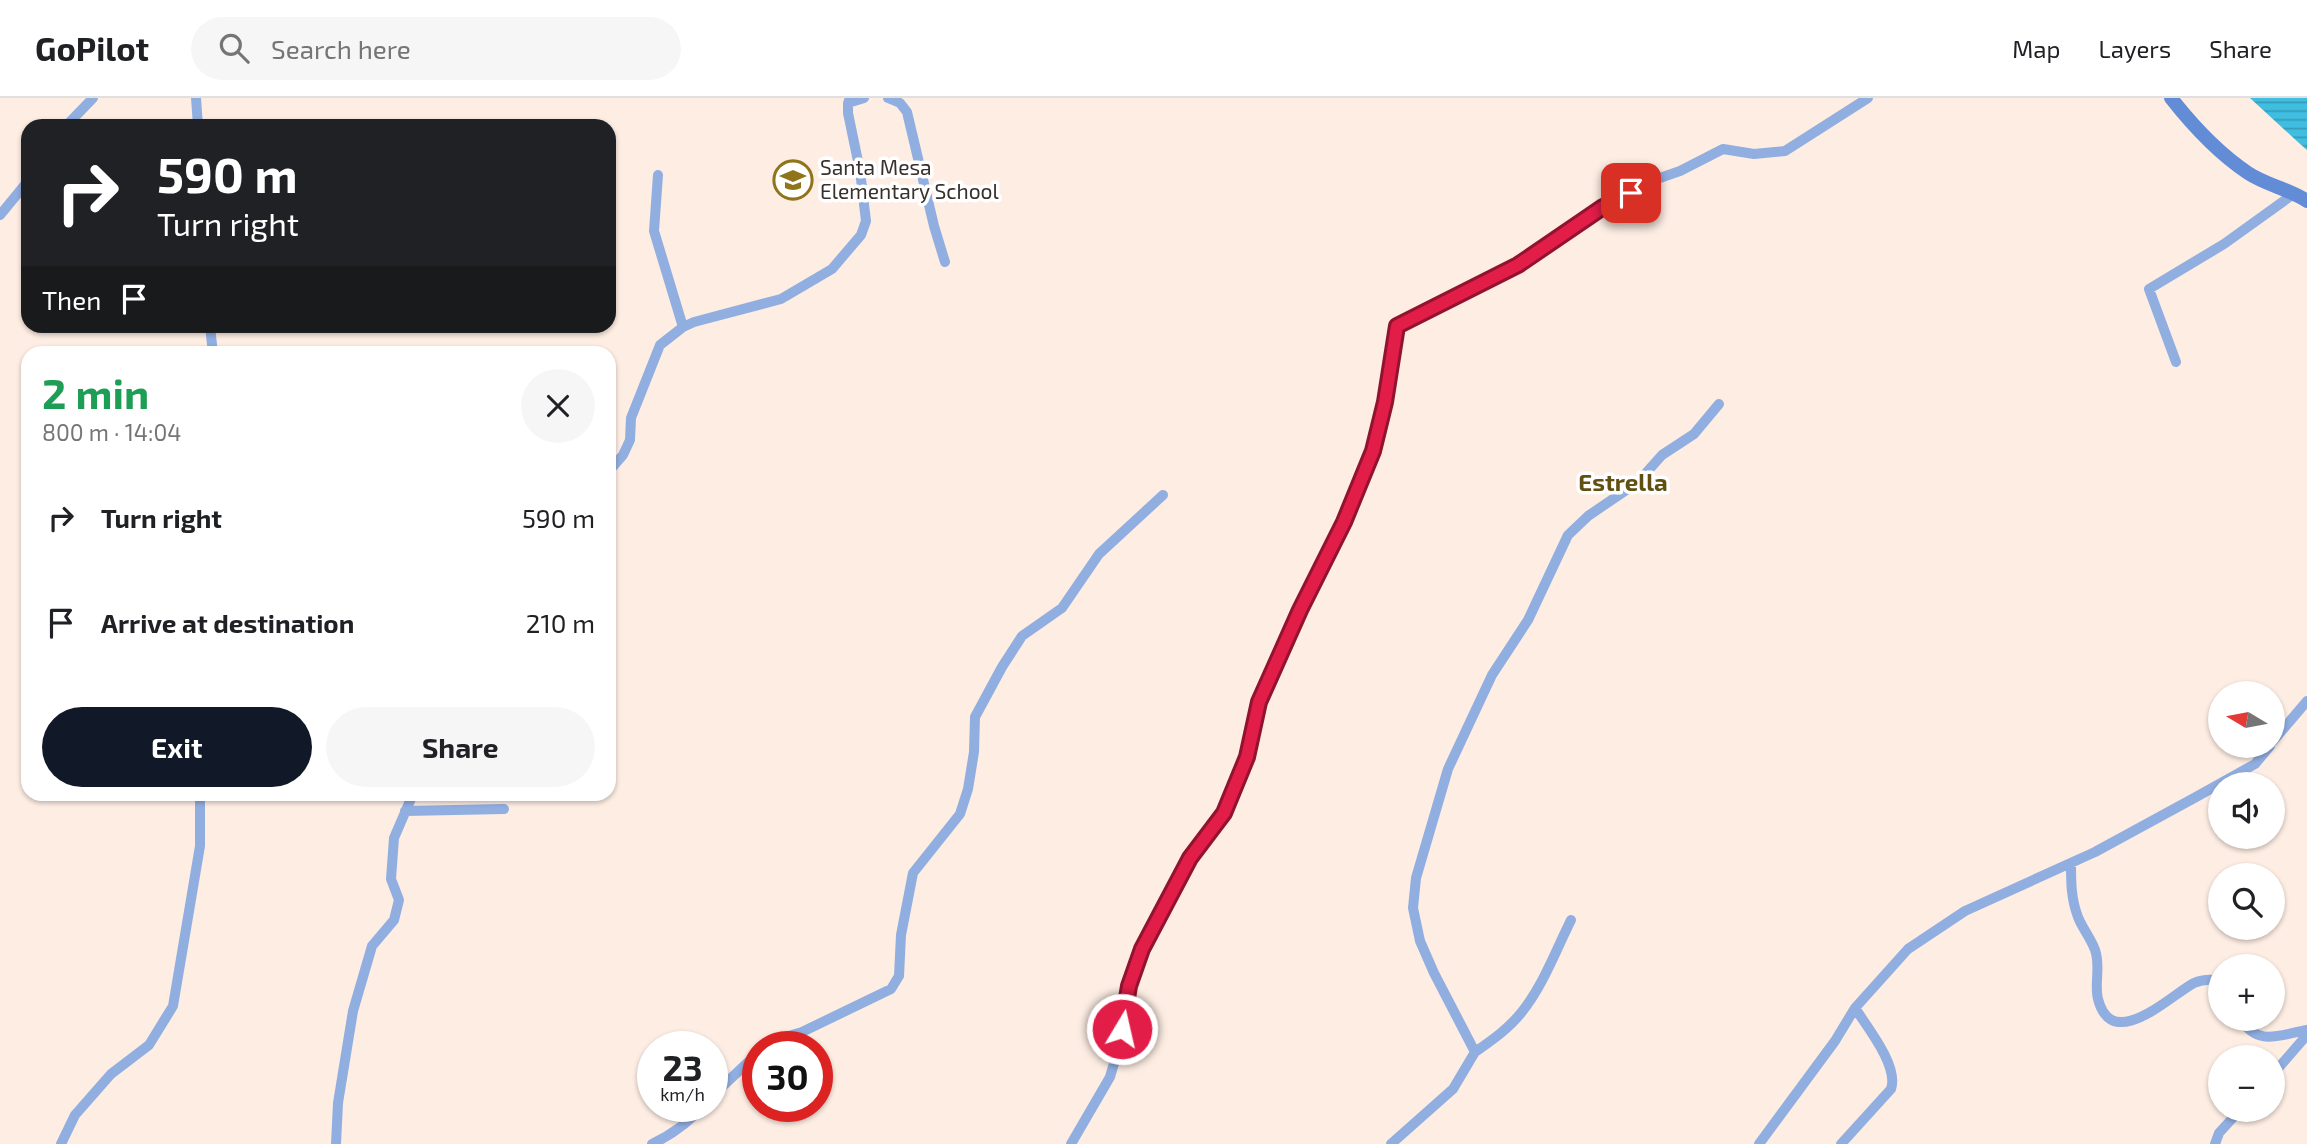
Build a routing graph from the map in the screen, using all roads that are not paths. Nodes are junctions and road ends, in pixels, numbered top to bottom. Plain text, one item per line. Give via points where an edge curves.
1 (93, 98) edge
2 (196, 98) edge
3 (864, 98) edge
4 (888, 98) edge
5 (1868, 98) edge
6 (2171, 98) edge
7 (849, 100) edge
8 (73, 119) edge
9 (198, 119) edge
10 (658, 175) dead end
11 (21, 190) edge
12 (2301, 197) edge
13 (0, 215) edge
14 (945, 262) dead end
15 (683, 327) junction
16 (2176, 362) dead end
17 (1719, 404) dead end
18 (616, 462) edge
19 (1163, 495) dead end
20 (2307, 701) edge
21 (2286, 726) edge
22 (2260, 758) edge
23 (200, 801) edge
24 (410, 801) edge
25 (503, 809) dead end
26 (405, 811) junction
27 (2071, 863) junction
28 (1571, 920) dead end
29 (2208, 979) edge
30 (1854, 1008) junction
31 (804, 1031) edge
32 (2249, 1031) edge
33 (2307, 1032) edge
34 (1475, 1052) junction
35 (2285, 1059) edge
36 (742, 1068) edge
37 (728, 1081) edge
38 (686, 1122) edge
39 (2229, 1122) edge
40 (61, 1144) edge
41 (336, 1144) edge
42 (652, 1144) edge
43 (1071, 1144) edge
44 (1391, 1144) edge
45 (1759, 1144) edge
46 (1842, 1144) edge
47 (2215, 1144) edge

1 - 8 street
2 - 9 street
3 - 7 street
4 - 14 street via 907,112
5 - 43 street via 1785,151 1754,154 1723,149 1654,180 1603,207 1518,265 1397,326 1373,451 1354,499 1259,702 1247,757 1224,813 1190,858 1142,949 1129,986 1110,1077
6 - 12 main road via 2197,131 2250,174
7 - 15 street via 866,221 862,235 832,269 781,299
10 - 15 street via 654,231
11 - 13 street
12 - 16 street via 2149,289
15 - 18 street via 660,345 631,418 630,440
17 - 34 street via 1694,434 1662,455 1638,482 1568,535 1528,620 1492,675 1448,769 1416,878 1413,908 1420,941
19 - 31 street via 1098,554 1062,608 1022,636 1002,667 975,717 974,752 960,814 913,873 901,935 899,976 891,989
20 - 21 street
22 - 27 street
23 - 40 street via 200,846 173,1006 149,1045 111,1074 75,1115
24 - 26 street
25 - 26 street
26 - 41 street via 394,838 391,879 399,900 394,920 372,946 354,1011 338,1103
27 - 29 street via 2072,898 2096,951 2098,998 2106,1015 2119,1022 2138,1020 2195,982
27 - 30 street via 1965,911 1908,948
28 - 34 street via 1522,1012
30 - 45 street
30 - 46 street via 1885,1055 1894,1082
32 - 33 street via 2259,1037
33 - 35 street
34 - 44 street via 1453,1089
36 - 37 street
38 - 42 street
39 - 47 street

